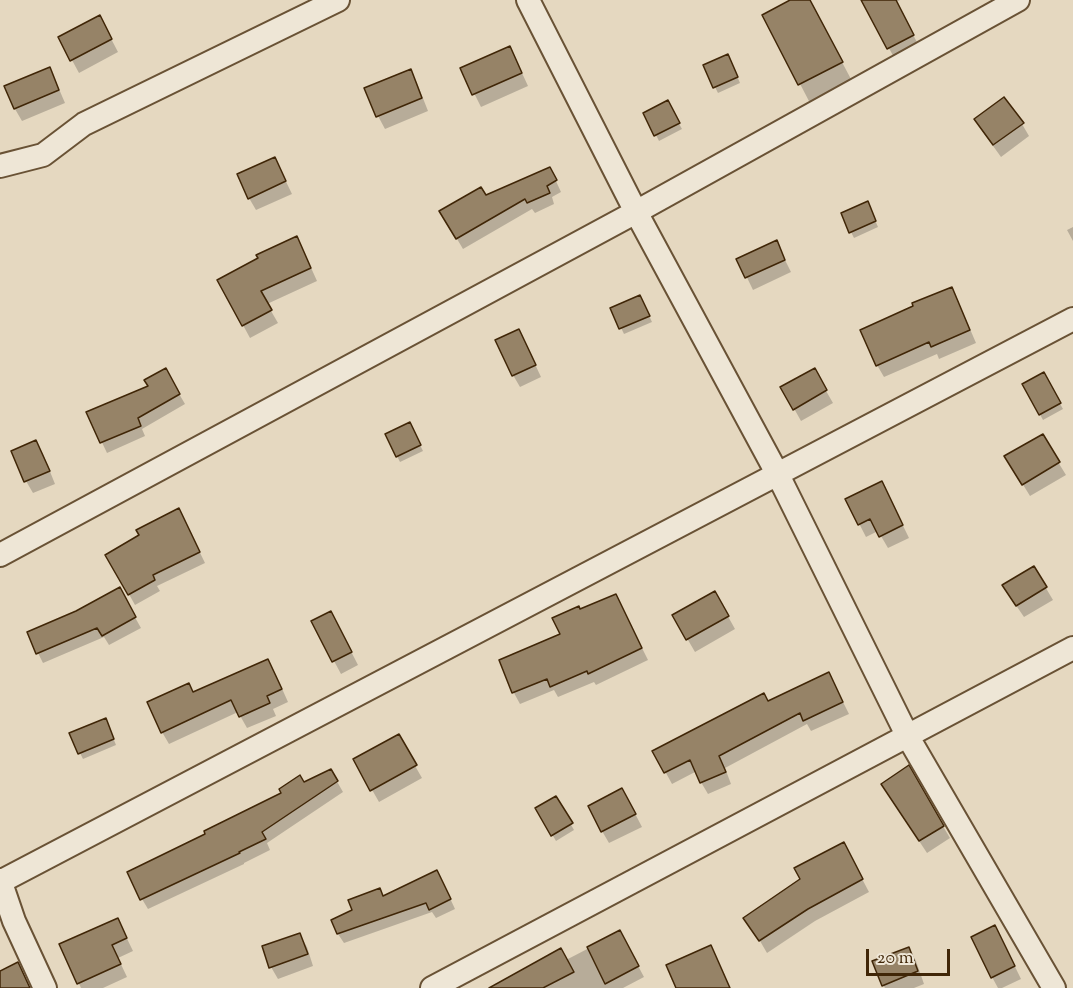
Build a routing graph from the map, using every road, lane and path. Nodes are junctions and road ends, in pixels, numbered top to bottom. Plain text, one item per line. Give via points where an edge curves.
1 (338, 0) edge
2 (528, 0) edge
3 (1018, 0) edge
4 (0, 166) edge
5 (636, 212) junction
6 (1073, 319) edge
7 (778, 475) junction
8 (0, 555) edge
9 (1073, 648) edge
10 (908, 737) junction
11 (0, 881) edge
12 (1073, 980) edge
13 (45, 988) edge
14 (432, 988) edge
15 (1056, 988) edge

1 - 4 street via 84,124 43,155
2 - 5 street
3 - 5 street
5 - 7 street
5 - 8 street
6 - 7 street
7 - 10 street
7 - 11 street
9 - 10 street
10 - 14 street
10 - 15 street
11 - 13 street
12 - 15 street

